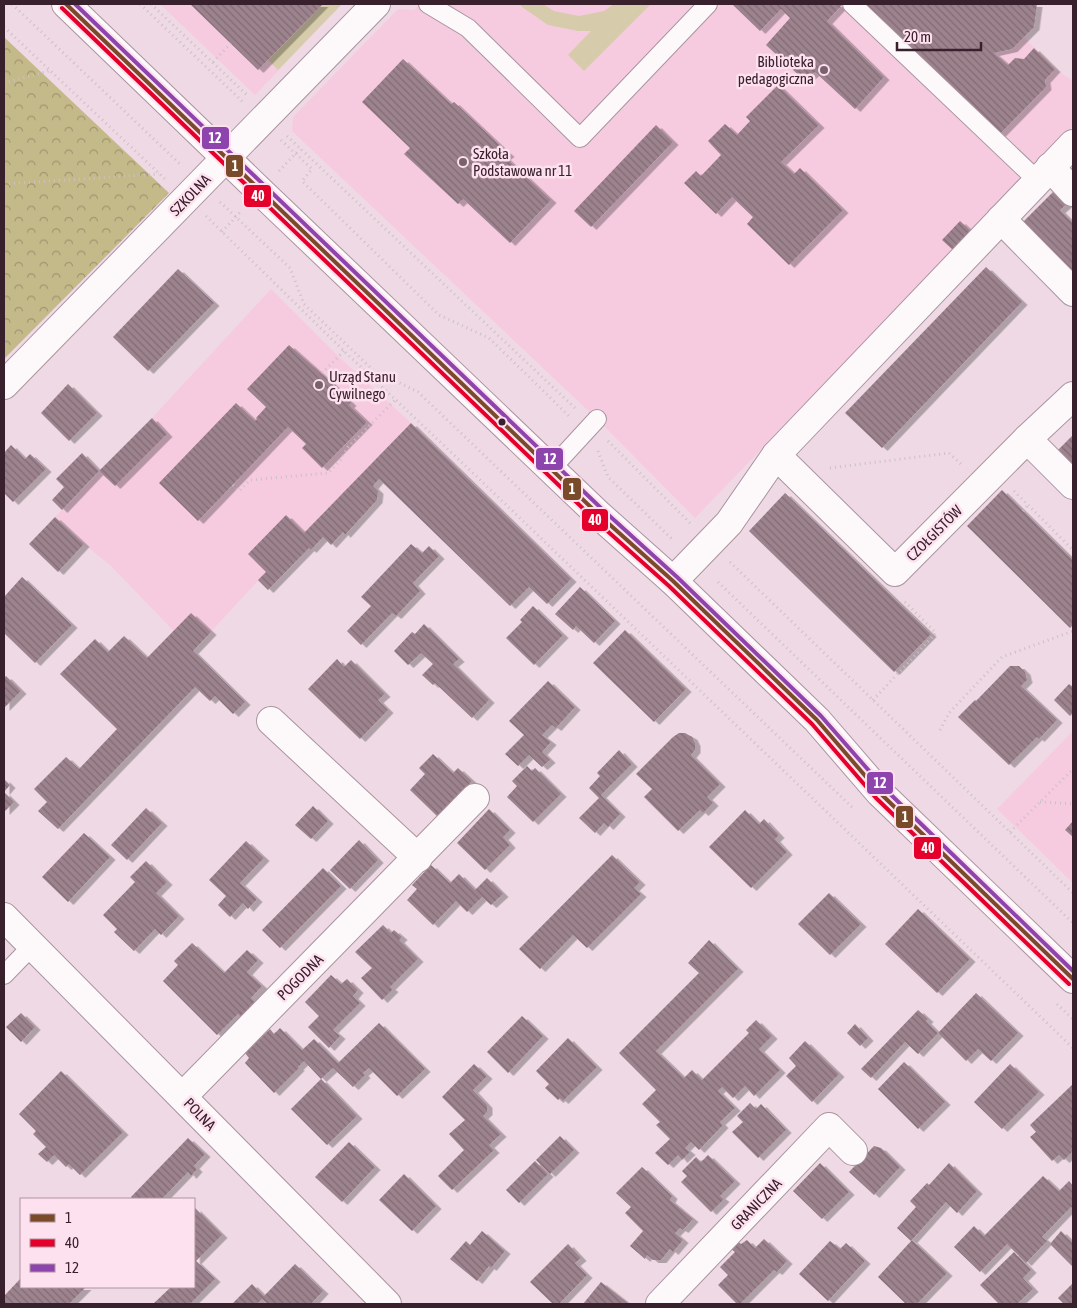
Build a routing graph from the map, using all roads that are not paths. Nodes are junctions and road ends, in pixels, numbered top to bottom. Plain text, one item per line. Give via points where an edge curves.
1 (66, 4) edge
2 (376, 4) edge
3 (428, 4) edge
4 (708, 4) edge
5 (852, 4) edge
6 (1073, 144) edge
7 (227, 158) junction
8 (1044, 174) junction
9 (1073, 192) edge
10 (1002, 219) junction
11 (1073, 292) edge
12 (4, 385) edge
13 (1073, 396) edge
14 (591, 425) road end
15 (1027, 439) junction
16 (785, 464) junction
17 (551, 469) junction
18 (1073, 485) edge
19 (673, 581) junction
20 (271, 721) dead end
21 (475, 798) dead end
22 (418, 858) junction
23 (6, 925) edge
24 (33, 945) junction
25 (4, 975) edge
26 (1073, 979) edge
27 (183, 1096) junction
28 (853, 1151) dead end
29 (387, 1304) edge
30 (660, 1304) edge

1 - 7 street
2 - 7 street, SZKOLNA
3 - 4 lane via 468,28 580,138
5 - 8 lane
6 - 8 street
7 - 12 street, SZKOLNA
7 - 17 street
8 - 9 street
8 - 10 street
10 - 11 street
10 - 16 street
13 - 15 street, CZOŁGISTÓW
14 - 17 lane
15 - 16 street, CZOŁGISTÓW via 896,572
15 - 18 street
16 - 19 street
17 - 19 street
19 - 26 street via 817,720 880,793
20 - 22 street
21 - 22 street, POGODNA
22 - 27 street, POGODNA
23 - 24 street, POLNA
24 - 25 lane
24 - 27 street, POLNA
27 - 29 street, POLNA
28 - 30 street, GRANICZNA via 829,1127

